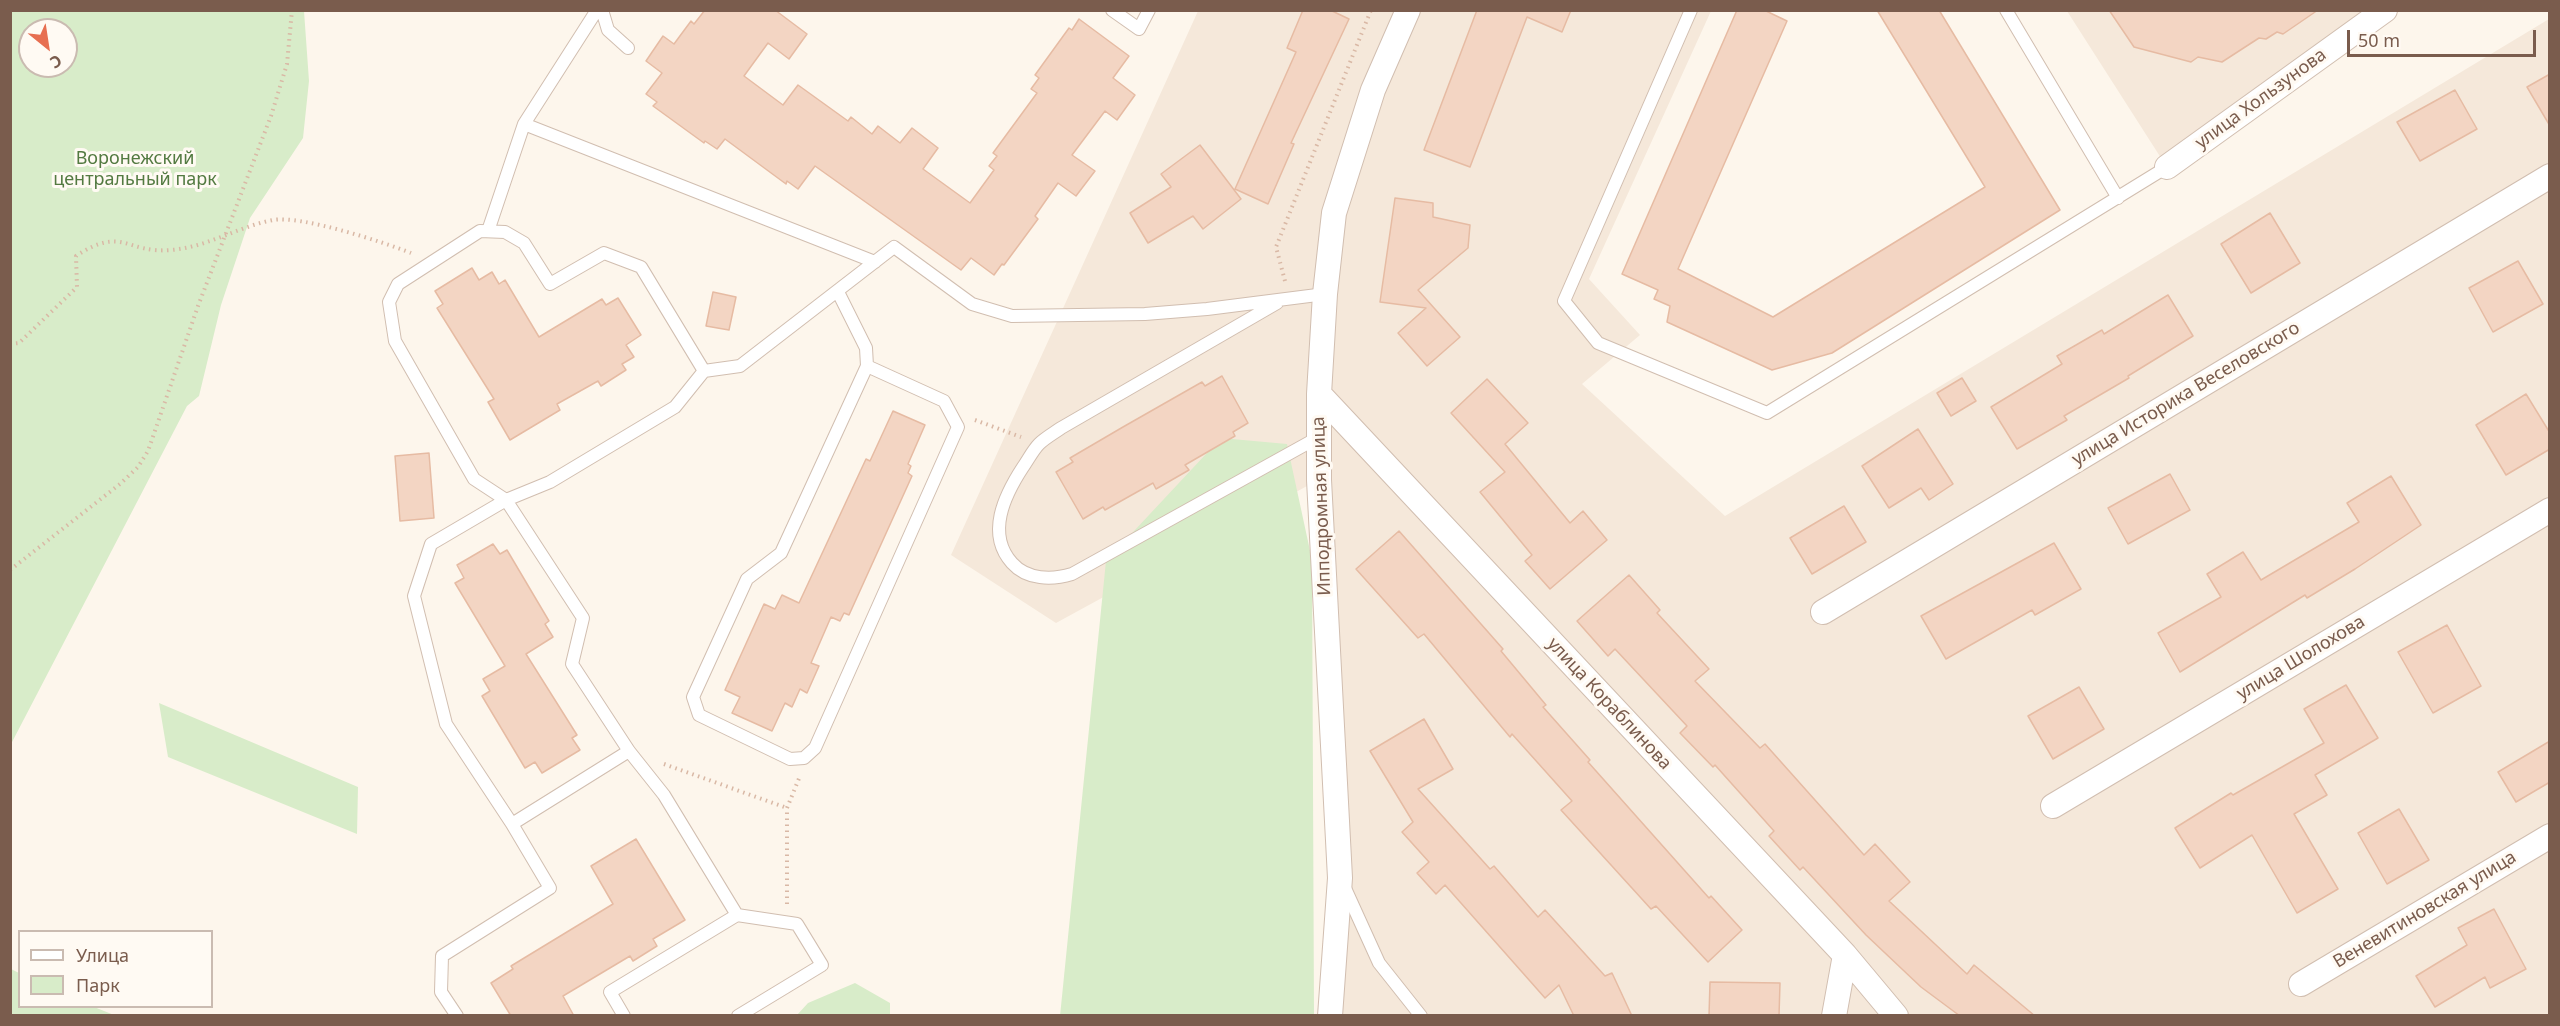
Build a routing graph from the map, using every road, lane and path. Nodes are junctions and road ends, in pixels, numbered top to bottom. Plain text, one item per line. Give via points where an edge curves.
1 (292, 10) edge
2 (597, 10) edge
3 (602, 10) edge
4 (1113, 10) edge
5 (1149, 10) edge
6 (1371, 10) edge
7 (1408, 10) edge
8 (1691, 10) edge
9 (2006, 10) edge
10 (2385, 10) edge
11 (628, 48) dead end
12 (524, 124) junction
13 (2167, 167) joint
14 (2550, 176) edge
15 (2118, 198) junction
16 (488, 231) junction
17 (226, 236) junction
18 (432, 262) junction
19 (875, 262) junction
20 (838, 292) junction
21 (1325, 294) junction
22 (1286, 299) junction
23 (10, 344) edge
24 (867, 366) junction
25 (704, 371) junction
26 (1319, 394) junction
27 (958, 427) junction
28 (1319, 437) junction
29 (1038, 444) junction
30 (506, 500) junction
31 (2550, 510) edge
32 (10, 570) edge
33 (1823, 612) dead end
34 (629, 751) junction
35 (798, 786) dead end
36 (2053, 806) dead end
37 (787, 808) junction
38 (512, 824) junction
39 (2550, 836) edge
40 (1340, 878) junction
41 (737, 915) junction
42 (786, 923) junction
43 (1845, 955) junction
44 (2301, 984) dead end
45 (457, 1016) edge
46 (624, 1016) edge
47 (738, 1016) edge
48 (1330, 1016) edge
49 (1421, 1016) edge
50 (1834, 1016) edge
51 (1896, 1016) edge

1 - 17 path via 287,64
2 - 12 lane
3 - 11 lane via 608,30
4 - 5 lane via 1139,29
6 - 22 path via 1276,246
7 - 21 street, Ипподромная улица via 1373,90 1334,213
8 - 15 lane via 1564,301 1598,344 1767,413
9 - 15 lane
10 - 13 street, улица Хользунова
12 - 16 lane
12 - 19 lane
13 - 15 lane
14 - 33 street, улица Историка Веселовского
16 - 18 lane via 480,231
16 - 25 lane via 506,232 524,243 550,284 604,253 641,267
17 - 18 path via 274,220 297,221 382,241
17 - 23 path via 194,248 158,251 119,240 96,243 76,256 77,287 19,343
17 - 32 path via 165,408 138,467
18 - 30 lane via 398,284 389,302 395,341 474,479
19 - 20 lane
19 - 22 lane via 894,247 972,304 1012,316 1145,314
20 - 24 lane via 866,348
20 - 25 lane via 740,366
21 - 22 lane
21 - 26 street, Ипподромная улица
22 - 29 lane
24 - 27 lane via 944,401
24 - 27 lane via 781,553 747,579 693,698 699,715 790,759 804,758 815,748
25 - 30 lane via 675,407 550,482
26 - 28 street, Ипподромная улица
26 - 43 street, улица Кораблинова
27 - 29 path via 978,419
28 - 29 lane via 1072,574 1057,578 1018,570 1004,554 998,538 1002,508
28 - 40 street, Ипподромная улица via 1318,480
30 - 34 lane via 583,618 572,664
30 - 38 lane via 431,544 414,596 446,724
31 - 36 street, улица Шолохова
34 - 37 path
34 - 38 lane
34 - 41 lane via 664,795
35 - 37 path
37 - 42 path
38 - 45 lane via 550,888 442,956 441,992
39 - 44 street, Веневитиновская улица
40 - 48 street, Ипподромная улица
40 - 49 lane via 1379,963
41 - 42 lane
41 - 46 lane via 610,992
42 - 47 lane via 797,924 822,965
43 - 50 street
43 - 51 street, улица Кораблинова

